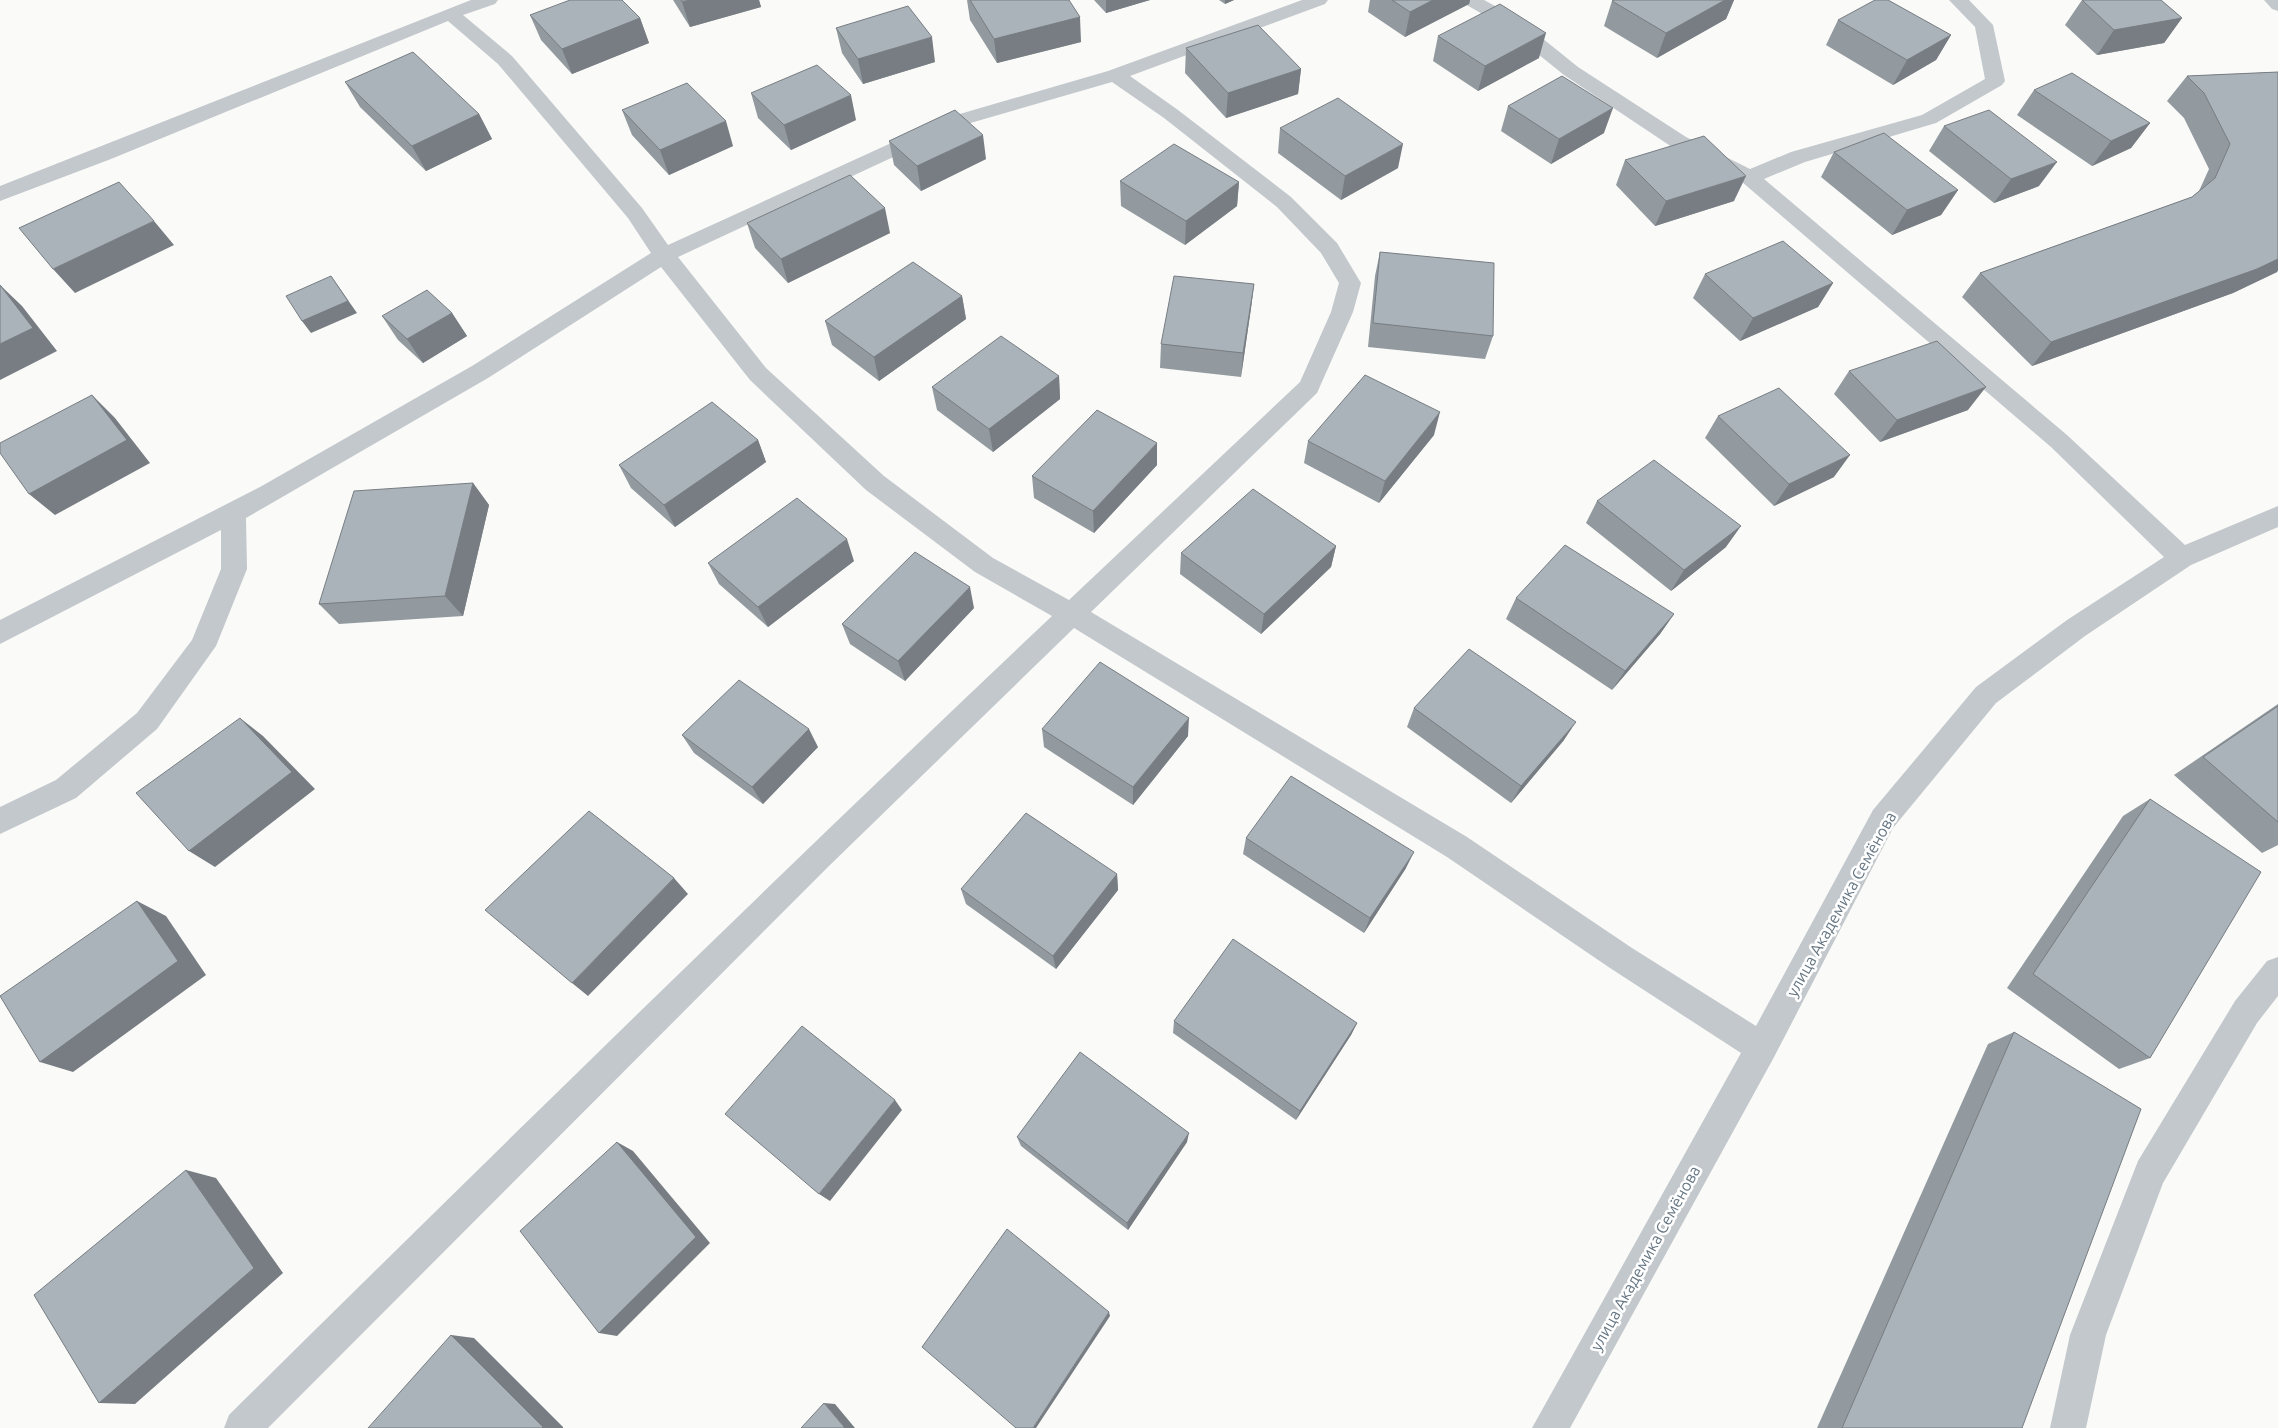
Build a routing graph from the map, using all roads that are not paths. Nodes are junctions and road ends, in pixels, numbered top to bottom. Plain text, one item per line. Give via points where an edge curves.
1 (489, 0) edge
2 (1319, 0) edge
3 (1470, 0) edge
4 (1958, 0) edge
5 (2273, 0) edge
6 (2278, 4) edge
7 (450, 13) junction
8 (1115, 75) junction
9 (1749, 177) junction
10 (0, 194) edge
11 (664, 255) junction
12 (233, 513) junction
13 (2278, 516) edge
14 (2182, 558) junction
15 (1074, 615) junction
16 (0, 633) edge
17 (0, 822) edge
18 (2278, 972) edge
19 (1762, 1048) junction
20 (242, 1428) edge
21 (1550, 1428) edge
22 (2068, 1428) edge

1 - 7 street
2 - 8 street
3 - 9 street via 1510,22 1571,71 1679,142
4 - 9 street via 1984,25 1995,81 1928,119 1798,157
5 - 6 street
7 - 10 street
7 - 11 street via 505,60 635,213
8 - 11 street via 954,122
8 - 15 street via 1284,202 1329,248 1350,283 1342,312 1309,387
9 - 14 street via 2059,441
11 - 12 street via 480,372
11 - 15 street via 758,374 875,483 984,566
12 - 16 street
12 - 17 street via 234,569 203,646 147,721 66,789
13 - 14 street, улица Академика Семёнова
14 - 19 street, улица Академика Семёнова via 2076,628 1986,695 1883,819
15 - 19 street via 1457,847
15 - 20 street via 820,855
18 - 22 street via 2246,1012 2150,1174 2088,1335
19 - 21 street, улица Академика Семёнова

